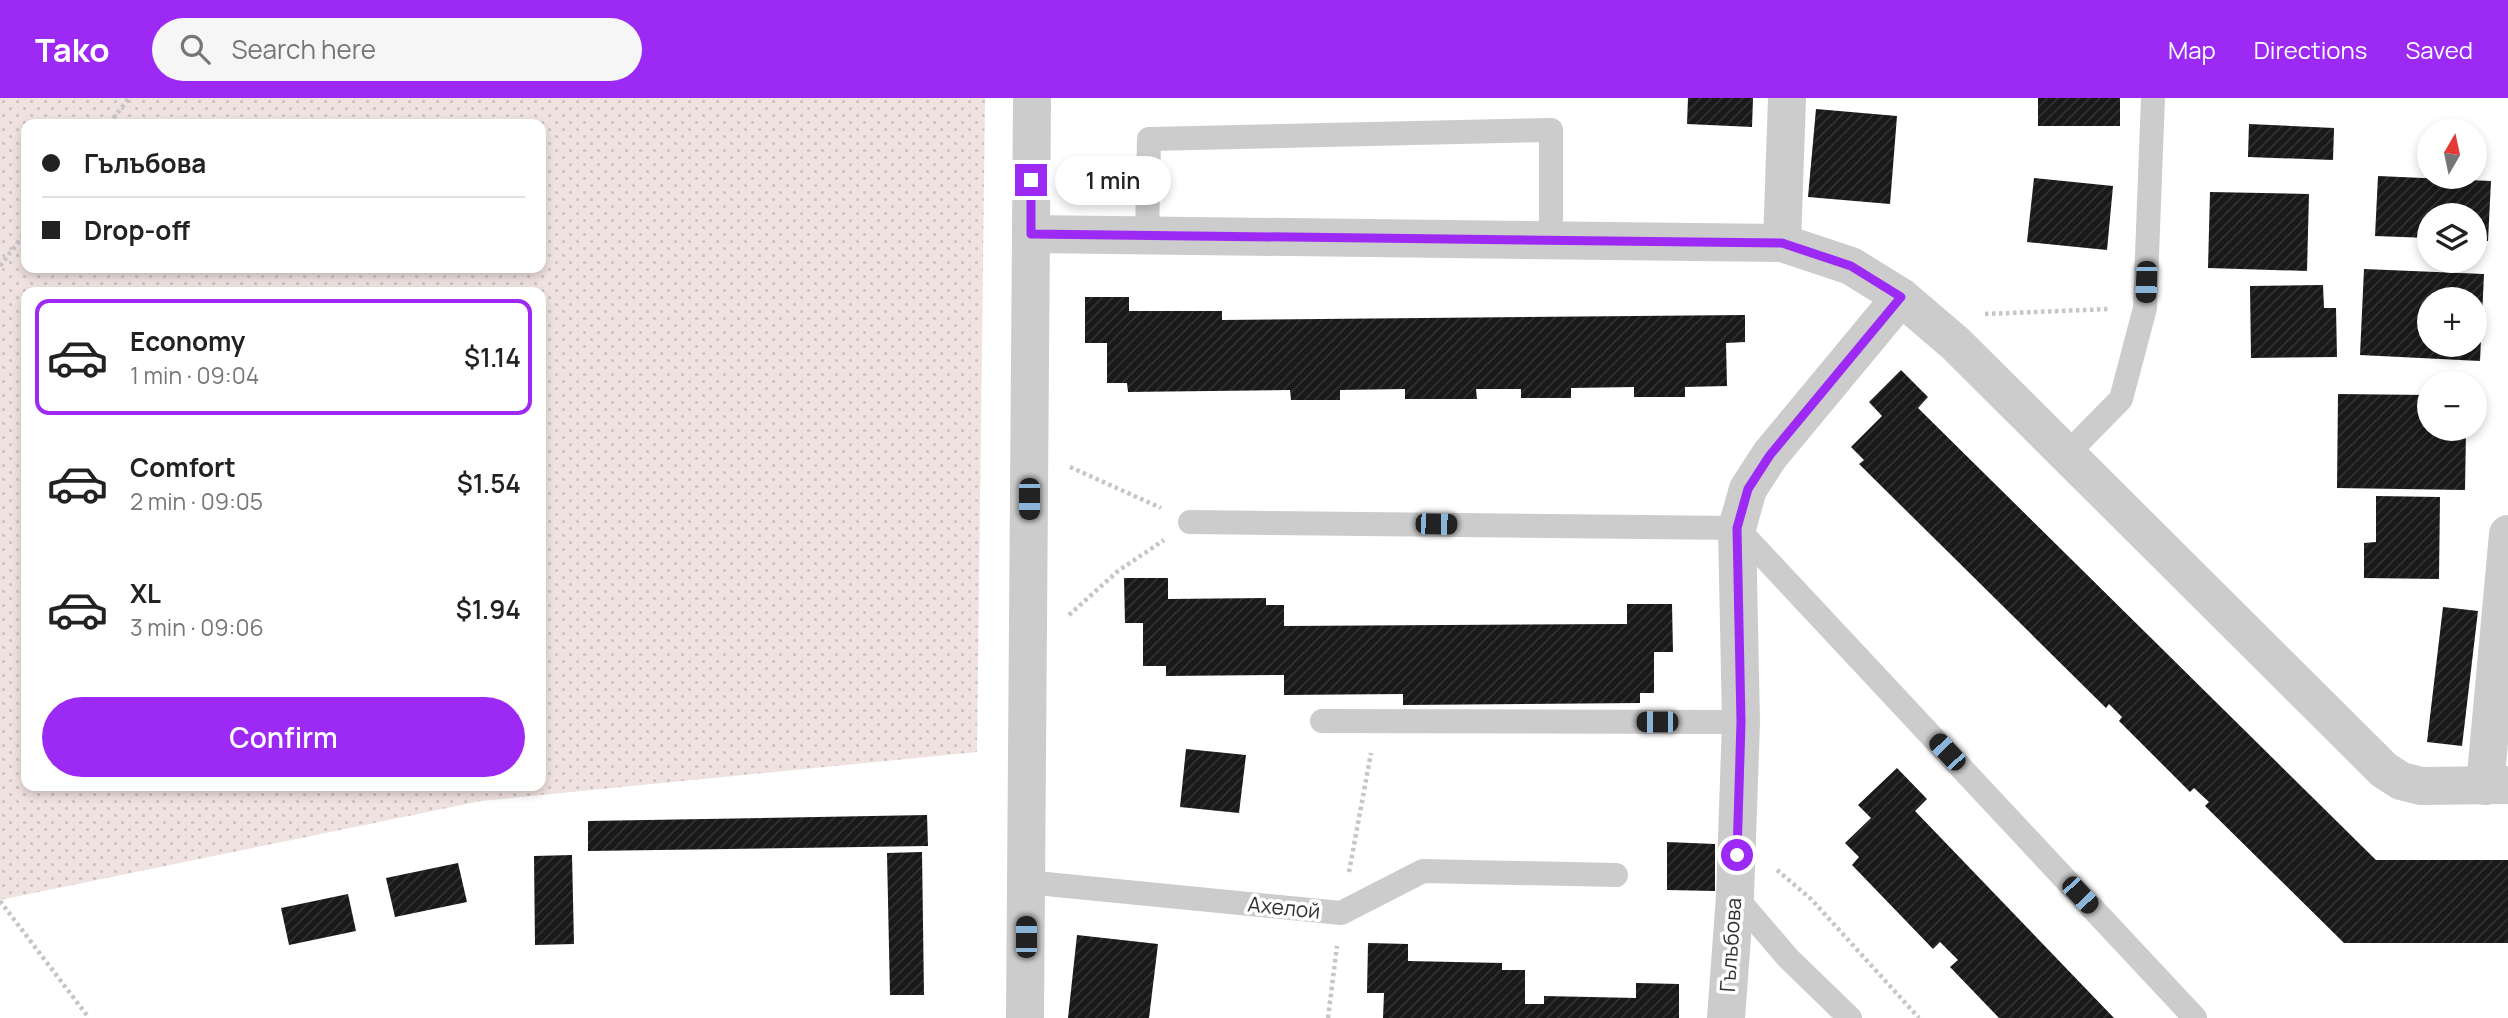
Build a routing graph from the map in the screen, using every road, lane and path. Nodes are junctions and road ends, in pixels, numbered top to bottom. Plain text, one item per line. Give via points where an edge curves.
1 (129, 98) edge
2 (1032, 98) edge
3 (1787, 98) edge
4 (2153, 98) edge
5 (113, 119) edge
6 (1031, 234) junction
7 (1147, 235) junction
8 (21, 239) edge
9 (1551, 240) junction
10 (1782, 243) junction
11 (0, 266) edge
12 (1901, 297) junction
13 (2145, 308) junction
14 (1955, 343) junction
15 (1029, 448) junction
16 (2067, 454) junction
17 (1190, 522) junction
18 (1737, 528) junction
19 (2508, 534) edge
20 (1028, 652) junction
21 (1322, 721) dead end
22 (1378, 721) junction
23 (1741, 722) junction
24 (2496, 785) edge
25 (1738, 835) junction
26 (1616, 875) dead end
27 (1026, 883) junction
28 (1735, 896) junction
29 (0, 901) edge
30 (1341, 913) junction
31 (89, 1018) edge
32 (1025, 1018) edge
33 (1328, 1018) edge
34 (1726, 1018) edge
35 (1850, 1018) edge
36 (1919, 1018) edge
37 (2195, 1018) edge

1 - 5 path
2 - 6 street
3 - 10 street
4 - 13 lane
6 - 7 street
6 - 15 street
7 - 9 street
7 - 9 lane via 1149,139 1551,130
8 - 11 path
9 - 10 street
10 - 12 street via 1851,266
12 - 14 street
12 - 18 street, Гълъбова via 1770,455 1748,489
13 - 14 path via 1986,313
13 - 16 lane via 2121,399
14 - 16 street
15 - 17 path
15 - 20 street
16 - 24 street via 2384,770 2421,786
17 - 18 lane
17 - 20 path via 1118,571
18 - 23 street, Гълъбова
18 - 37 lane
19 - 24 street
20 - 27 street
21 - 22 lane
22 - 23 lane
22 - 30 path
23 - 25 street, Гълъбова
25 - 28 street, Гълъбова
25 - 36 path via 1811,899
26 - 30 lane, Ахелой via 1423,871
27 - 30 lane, Ахелой
27 - 32 street
28 - 34 street, Гълъбова
28 - 35 lane via 1788,958
29 - 31 path
30 - 33 path

